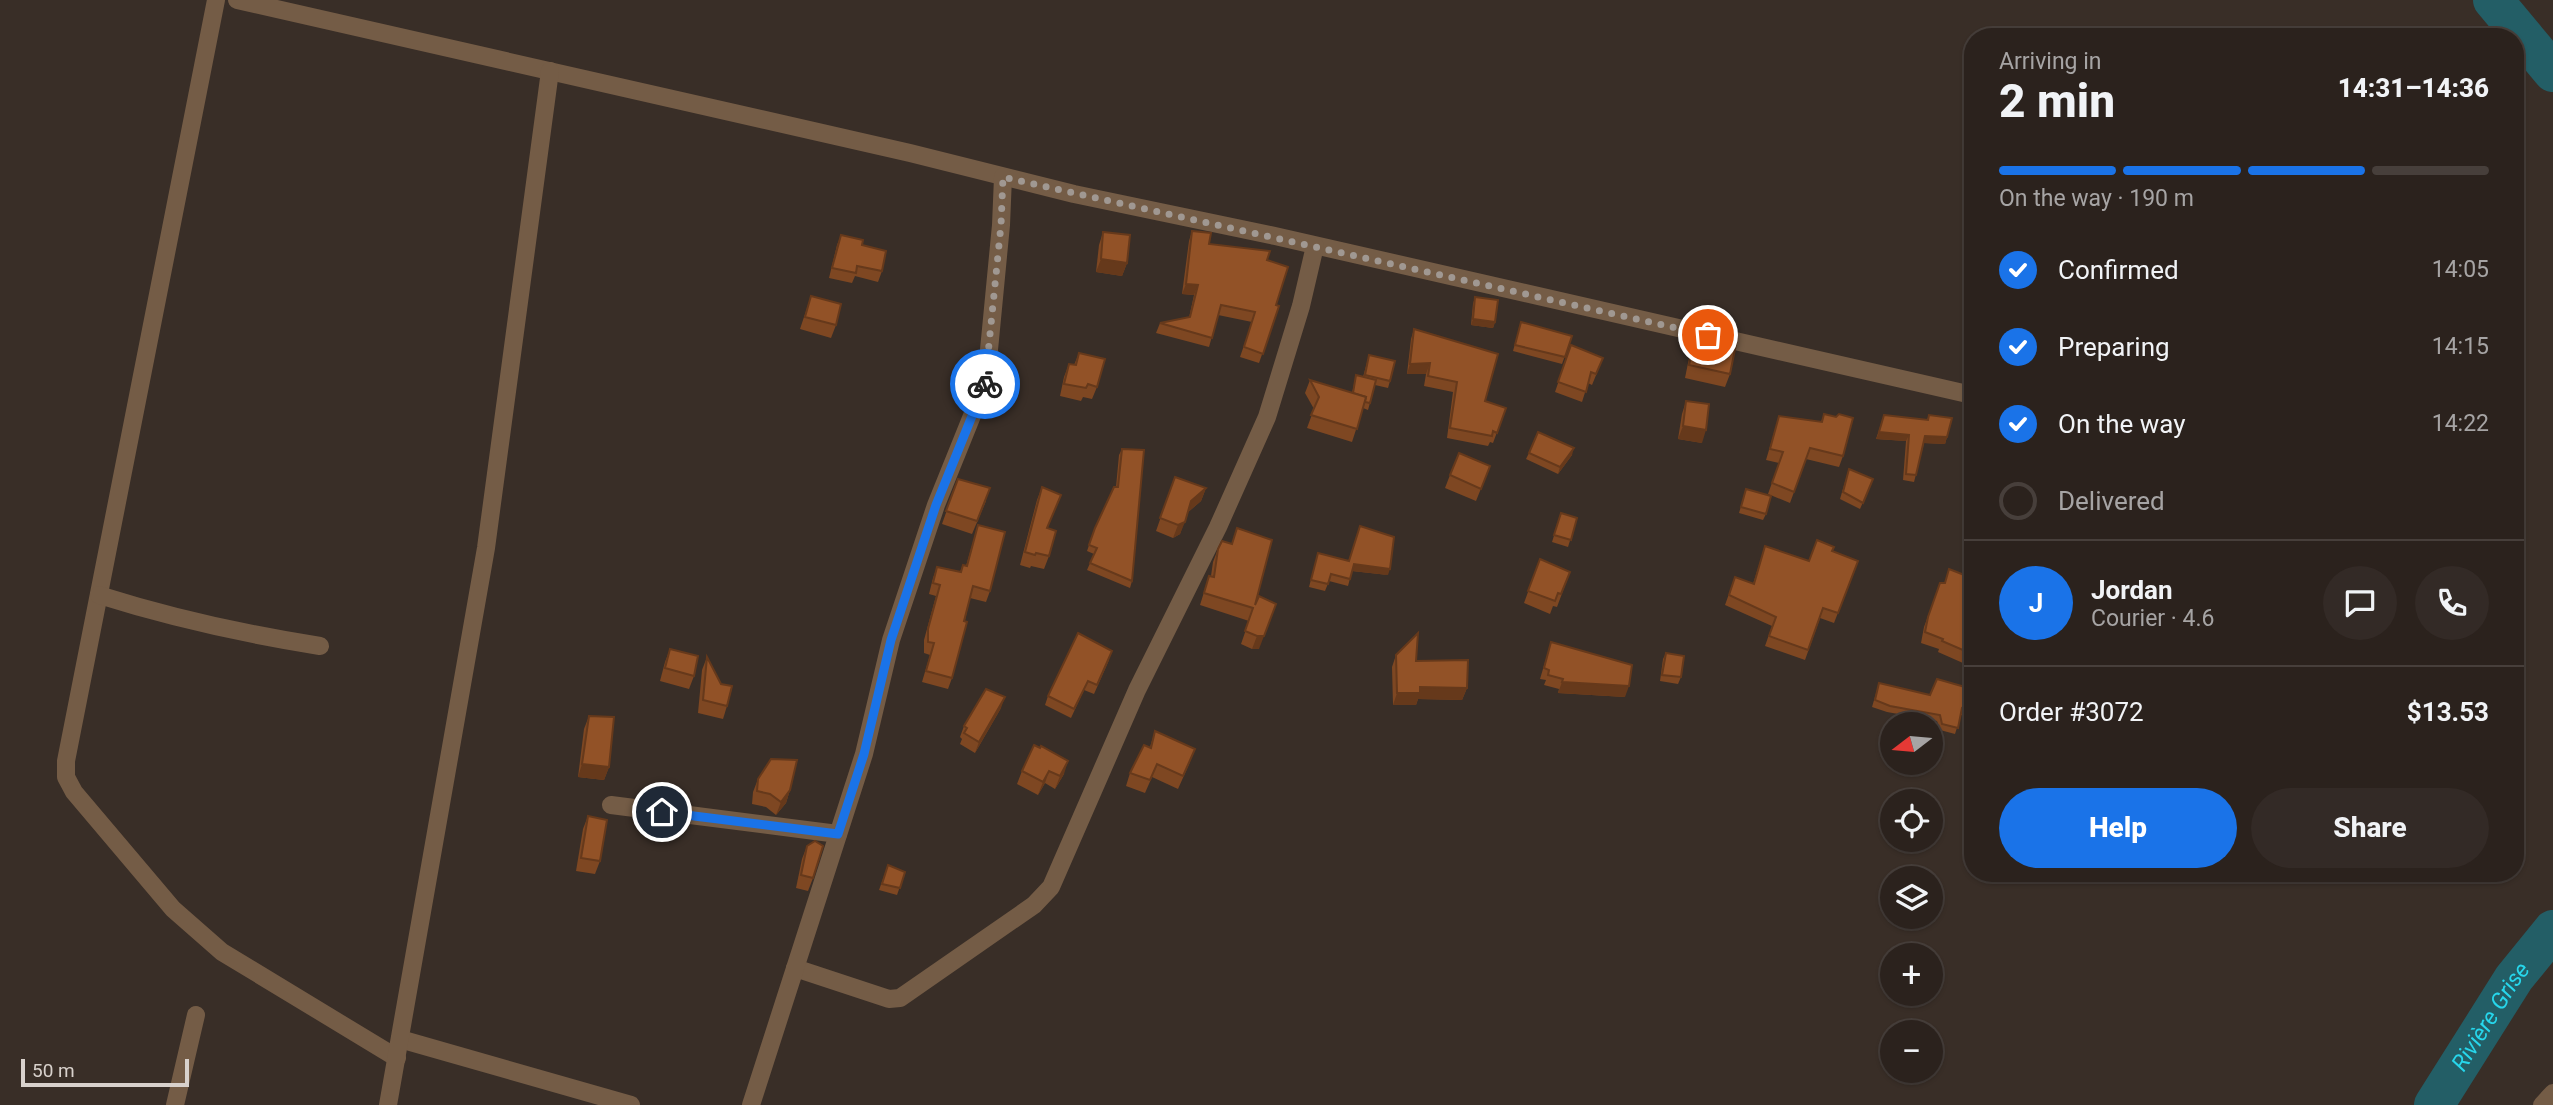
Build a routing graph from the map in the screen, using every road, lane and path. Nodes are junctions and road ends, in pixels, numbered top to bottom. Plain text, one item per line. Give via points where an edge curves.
1 (216, 0) edge
2 (237, 0) edge
3 (550, 71) junction
4 (1003, 177) junction
5 (1315, 246) junction
6 (1964, 393) edge
7 (99, 595) junction
8 (320, 646) dead end
9 (611, 805) dead end
10 (838, 834) junction
11 (795, 968) junction
12 (196, 1015) dead end
13 (400, 1039) junction
14 (397, 1059) junction
15 (2553, 1093) edge
16 (174, 1105) edge
17 (388, 1105) edge
18 (631, 1105) edge
19 (751, 1105) edge
20 (2542, 1105) edge

1 - 7 street
2 - 3 street
3 - 4 street
3 - 13 street via 486,548
4 - 5 street
4 - 10 street via 986,381 936,505 891,640 864,754
5 - 6 street
5 - 11 street via 1267,417 1137,690 1051,887 1034,905 900,998 889,999
7 - 8 street via 237,632
7 - 14 street via 66,761 66,777 74,792 173,909 222,952
9 - 10 street
10 - 11 street
11 - 19 street
12 - 16 street
13 - 14 street
13 - 18 street
14 - 17 street
15 - 20 street

